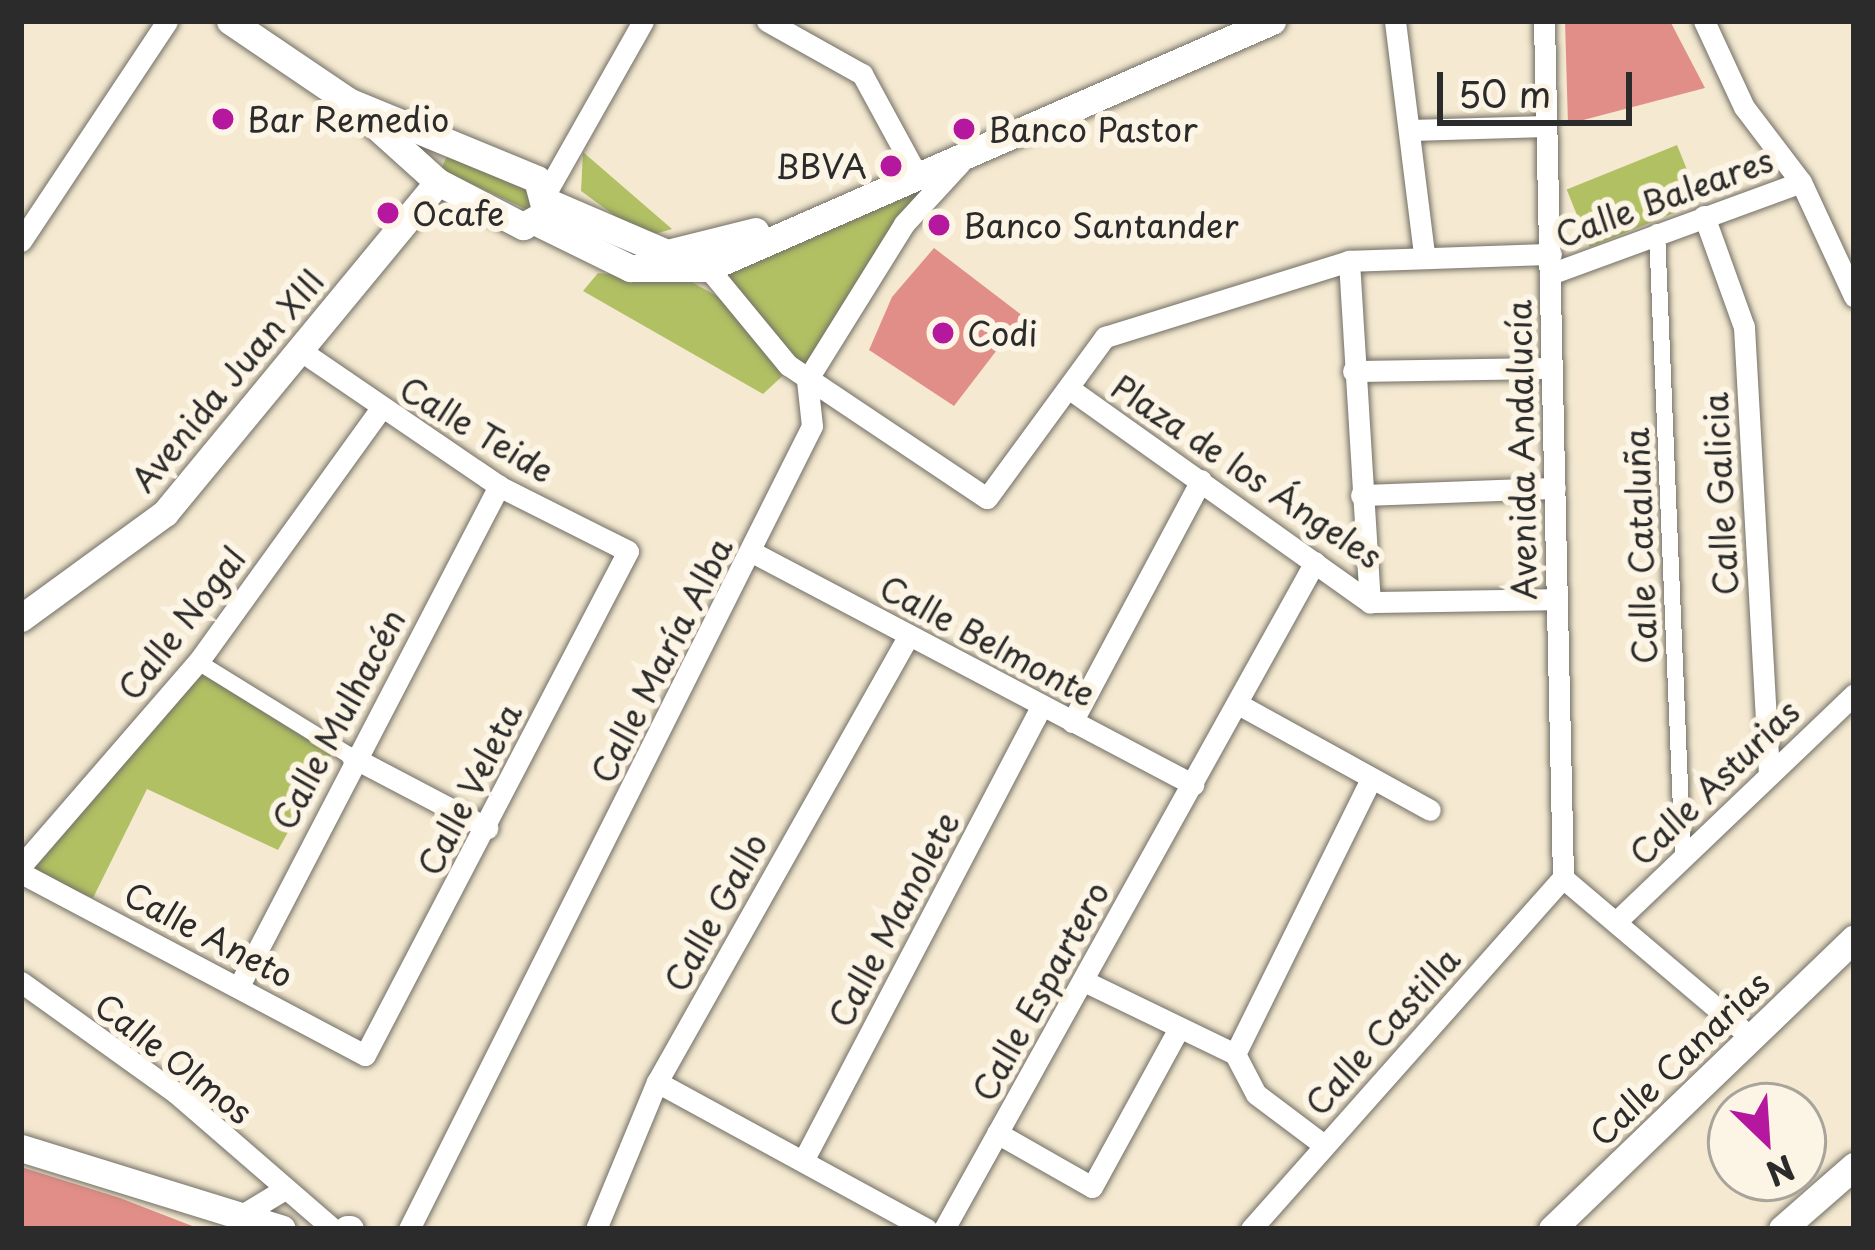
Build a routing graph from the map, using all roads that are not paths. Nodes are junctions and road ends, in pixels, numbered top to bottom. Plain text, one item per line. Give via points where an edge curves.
1 (167, 21) edge
2 (643, 21) edge
3 (767, 21) edge
4 (1395, 21) edge
5 (1544, 21) edge
6 (1704, 21) edge
7 (1255, 23) edge
8 (244, 24) edge
9 (348, 101) junction
10 (1544, 126) junction
11 (1413, 130) junction
12 (435, 142) junction
13 (985, 143) junction
14 (421, 169) junction
15 (916, 173) junction
16 (1801, 182) junction
17 (470, 202) junction
18 (544, 205) junction
19 (412, 212) junction
20 (1704, 216) junction
21 (799, 222) junction
22 (1657, 232) junction
23 (21, 241) edge
24 (1424, 254) junction
25 (1349, 261) junction
26 (1551, 264) junction
27 (708, 268) junction
28 (1854, 296) edge
29 (301, 351) junction
30 (1550, 368) junction
31 (1353, 370) junction
32 (807, 380) junction
33 (1074, 392) junction
34 (380, 410) junction
35 (1201, 481) junction
36 (499, 486) junction
37 (1555, 488) junction
38 (1361, 495) junction
39 (628, 551) joint
40 (752, 552) junction
41 (1315, 562) junction
42 (1557, 599) junction
43 (1370, 602) junction
44 (21, 618) edge
45 (909, 635) junction
46 (198, 662) junction
47 (1854, 694) edge
48 (1238, 704) junction
49 (1041, 707) junction
50 (1072, 722) junction
51 (352, 758) junction
52 (1769, 775) junction
53 (1371, 779) junction
54 (1193, 785) junction
55 (1430, 810) dead end
56 (487, 828) junction
57 (1683, 857) junction
58 (21, 869) edge
59 (1563, 878) junction
60 (1620, 918) junction
61 (1854, 938) edge
62 (1084, 981) junction
63 (21, 982) edge
64 (239, 986) junction
65 (1178, 1030) junction
66 (1753, 1039) junction
67 (1235, 1054) junction
68 (365, 1055) joint
69 (657, 1082) junction
70 (998, 1133) junction
71 (1324, 1145) junction
72 (21, 1148) edge
73 (803, 1161) junction
74 (1854, 1166) edge
75 (283, 1190) junction
76 (244, 1224) edge
77 (282, 1229) edge
78 (333, 1229) edge
79 (409, 1229) edge
80 (596, 1229) edge
81 (927, 1229) edge
82 (944, 1229) edge
83 (1252, 1229) edge
84 (1552, 1229) edge
85 (1782, 1229) edge

1 - 23 street
2 - 18 street
3 - 15 street via 862,74
4 - 11 street
5 - 10 street, Avenida Andalucía
6 - 16 street via 1744,106
7 - 13 street
8 - 9 street
9 - 12 street
9 - 14 street
10 - 11 street
10 - 26 street, Avenida Andalucía
11 - 24 street
12 - 14 street, Avenida Juan XIII
12 - 18 street
13 - 15 street
13 - 32 street via 904,224
14 - 17 street
14 - 19 street, Avenida Juan XIII
14 - 19 street
15 - 21 street
16 - 20 street, Calle Baleares
16 - 28 street
17 - 18 street
17 - 19 street
18 - 21 street via 667,253
18 - 27 street via 630,268
19 - 29 street, Avenida Juan XIII
20 - 22 street, Calle Baleares
20 - 52 street, Calle Galicia via 1744,327
21 - 27 street
22 - 26 street, Calle Baleares
22 - 57 street, Calle Cataluña
24 - 25 street, Plaza de los Ángeles
24 - 26 street, Plaza de los Ángeles
25 - 31 street, Plaza de los Ángeles
25 - 33 street, Plaza de los Ángeles via 1105,337
26 - 30 street, Avenida Andalucía
27 - 32 street
29 - 34 street, Calle Teide
29 - 44 street, Avenida Juan XIII via 165,513
30 - 31 street
30 - 37 street, Avenida Andalucía
31 - 38 street, Plaza de los Ángeles
32 - 33 street via 987,498
32 - 40 street, Calle María Alba via 812,426
33 - 35 street, Plaza de los Ángeles
34 - 36 street, Calle Teide
34 - 46 street, Calle Nogal
35 - 41 street, Plaza de los Ángeles
35 - 50 street
36 - 39 street, Calle Teide
36 - 51 street, Calle Mulhacén
37 - 38 street
37 - 42 street, Avenida Andalucía
38 - 43 street, Plaza de los Ángeles
39 - 56 street, Calle Veleta
40 - 45 street, Calle Belmonte
40 - 79 street, Calle María Alba
41 - 43 street, Plaza de los Ángeles
41 - 48 street, Calle Espartero
42 - 43 street
42 - 59 street, Avenida Andalucía
45 - 49 street, Calle Belmonte
45 - 69 street, Calle Gallo
46 - 51 street
46 - 58 street, Calle Nogal
47 - 52 street, Calle Asturias
48 - 53 street
48 - 54 street, Calle Espartero
49 - 50 street, Calle Belmonte
49 - 73 street, Calle Manolete
50 - 54 street, Calle Belmonte
51 - 56 street
51 - 64 street, Calle Mulhacén
52 - 57 street, Calle Asturias
53 - 55 street
53 - 67 street
54 - 62 street, Calle Espartero
56 - 68 street, Calle Veleta
57 - 60 street, Calle Asturias
58 - 64 street, Calle Aneto
59 - 60 street
59 - 71 street, Calle Castilla
60 - 66 street
61 - 66 street, Calle Canarias
62 - 65 street
62 - 70 street, Calle Espartero
63 - 75 street, Calle Olmos via 176,1093
64 - 68 street, Calle Aneto
65 - 67 street
65 - 70 street via 1092,1186
66 - 84 street, Calle Canarias
67 - 71 street via 1256,1094
69 - 73 street
69 - 80 street, Calle Gallo
70 - 82 street, Calle Espartero
71 - 83 street, Calle Castilla
72 - 76 street
73 - 81 street
74 - 85 street
75 - 76 street
75 - 78 street, Calle Olmos
76 - 77 street

